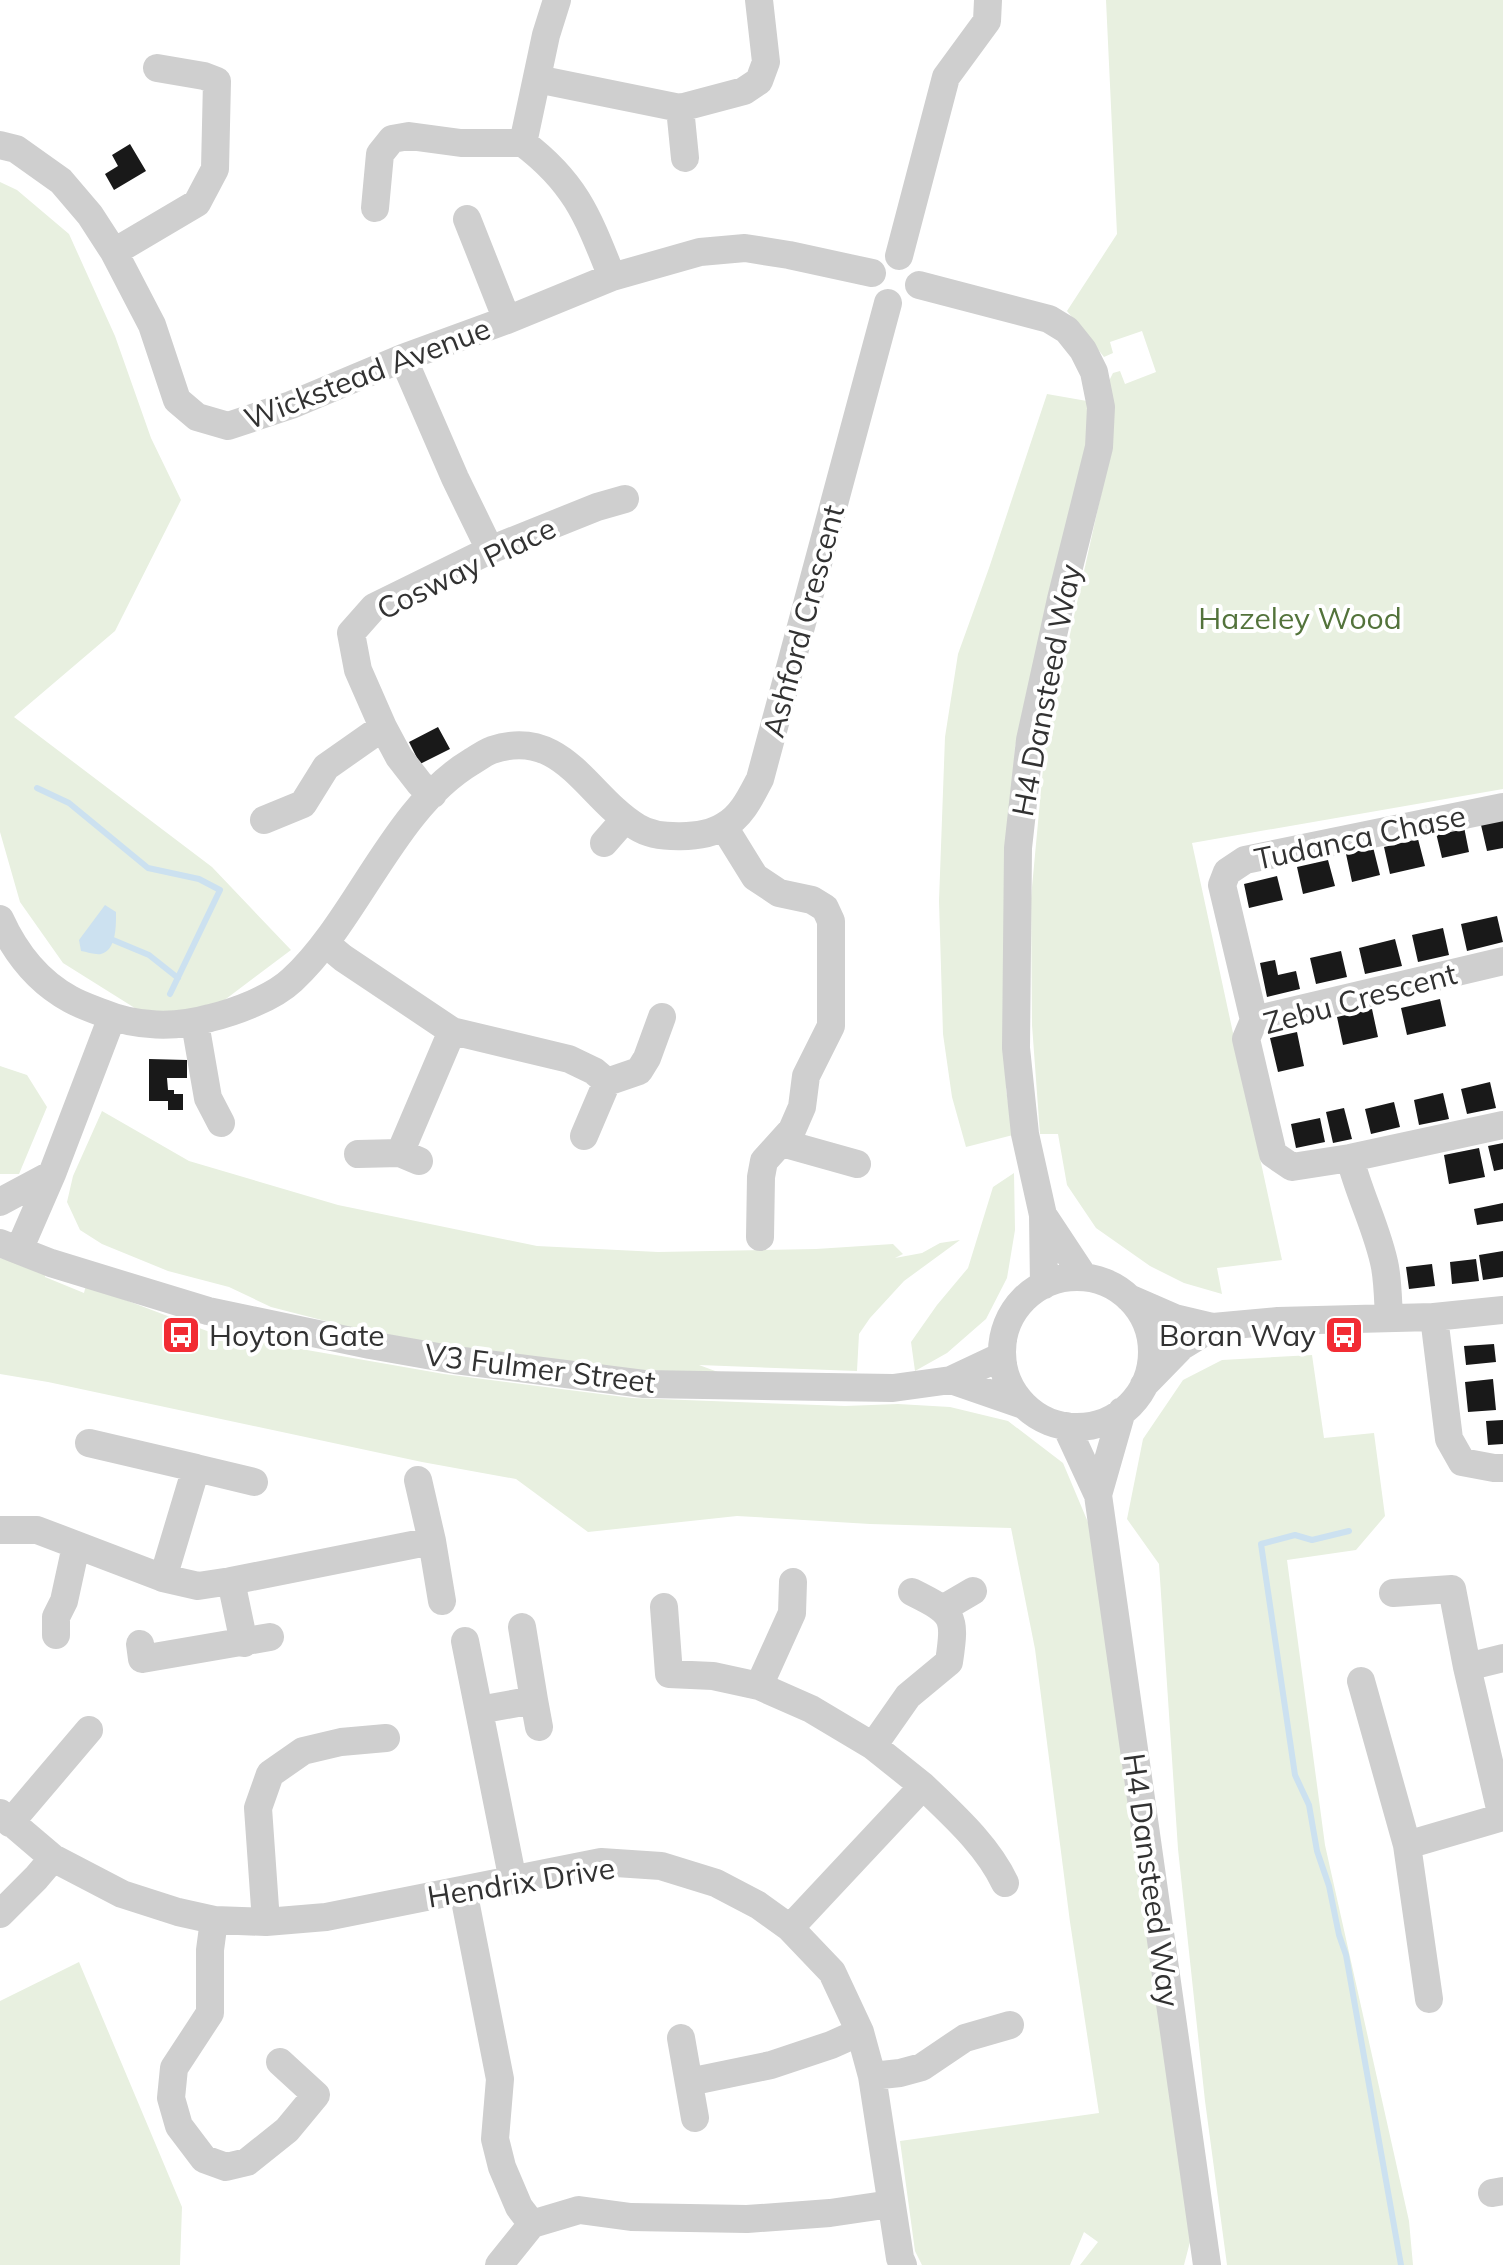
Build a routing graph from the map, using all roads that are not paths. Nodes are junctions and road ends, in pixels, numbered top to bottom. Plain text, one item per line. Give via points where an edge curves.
1 (557, 0) edge
2 (759, 0) edge
3 (988, 0) edge
4 (157, 68) dead end
5 (537, 79) junction
6 (680, 108) junction
7 (523, 143) junction
8 (0, 145) edge
9 (685, 158) dead end
10 (375, 208) dead end
11 (467, 219) dead end
12 (114, 252) junction
13 (899, 256) junction
14 (872, 273) junction
15 (612, 277) junction
16 (919, 285) junction
17 (888, 303) junction
18 (507, 320) junction
19 (403, 358) junction
20 (625, 499) dead end
21 (490, 550) junction
22 (383, 727) junction
23 (433, 794) junction
24 (1503, 807) edge
25 (625, 819) junction
26 (264, 820) dead end
27 (724, 827) junction
28 (604, 843) dead end
29 (0, 921) edge
30 (325, 943) junction
31 (1503, 961) edge
32 (112, 1017) junction
33 (662, 1017) dead end
34 (1254, 1020) junction
35 (195, 1023) junction
36 (452, 1031) junction
37 (607, 1082) junction
38 (221, 1123) dead end
39 (1503, 1125) edge
40 (584, 1136) dead end
41 (782, 1143) junction
42 (358, 1154) dead end
43 (1350, 1158) junction
44 (857, 1164) dead end
45 (52, 1174) junction
46 (0, 1202) edge
47 (1043, 1215) junction
48 (760, 1237) dead end
49 (9, 1246) edge
50 (1084, 1277) junction
51 (1044, 1285) junction
52 (1128, 1297) junction
53 (1503, 1310) edge
54 (1434, 1317) junction
55 (1389, 1318) junction
56 (1213, 1327) junction
57 (1002, 1356) junction
58 (951, 1380) junction
59 (1144, 1385) junction
60 (1023, 1405) junction
61 (1122, 1411) junction
62 (1066, 1426) junction
63 (89, 1443) dead end
64 (196, 1468) junction
65 (1503, 1468) edge
66 (418, 1480) dead end
67 (254, 1482) dead end
68 (1098, 1495) junction
69 (0, 1530) edge
70 (432, 1541) junction
71 (76, 1546) junction
72 (163, 1578) junction
73 (231, 1581) junction
74 (793, 1582) dead end
75 (973, 1591) dead end
76 (912, 1592) dead end
77 (1393, 1593) dead end
78 (442, 1601) dead end
79 (664, 1607) dead end
80 (944, 1608) junction
81 (522, 1627) dead end
82 (56, 1635) dead end
83 (465, 1641) dead end
84 (140, 1644) dead end
85 (1503, 1658) edge
86 (1467, 1667) junction
87 (1361, 1681) dead end
88 (759, 1686) junction
89 (479, 1710) junction
90 (89, 1730) dead end
91 (386, 1738) dead end
92 (873, 1746) junction
93 (923, 1786) junction
94 (1502, 1817) edge
95 (5, 1818) edge
96 (1407, 1845) junction
97 (53, 1858) junction
98 (513, 1881) junction
99 (1005, 1883) dead end
100 (463, 1890) junction
101 (0, 1914) edge
102 (214, 1920) junction
103 (266, 1922) junction
104 (790, 1928) junction
105 (1429, 1999) dead end
106 (1010, 2025) dead end
107 (860, 2032) junction
108 (681, 2038) dead end
109 (280, 2062) dead end
110 (872, 2076) junction
111 (689, 2082) junction
112 (695, 2118) dead end
113 (891, 2204) junction
114 (532, 2224) junction
115 (499, 2265) edge
116 (903, 2265) edge
117 (1207, 2265) edge

1 - 5 street
2 - 6 street via 766,62 759,81 744,91
3 - 13 street via 987,21 946,77
4 - 12 street via 217,81 215,169 197,203
5 - 6 street
5 - 7 street
6 - 9 street
7 - 10 street via 392,139 380,154
7 - 15 street via 577,198
8 - 12 street, Wickstead Avenue via 16,149 61,181
11 - 18 street
12 - 19 street, Wickstead Avenue via 152,325 177,400 197,417 228,426
13 - 14 street via 879,262
13 - 16 street via 917,270
14 - 15 street, Wickstead Avenue via 745,248 700,252
14 - 17 street via 872,288
15 - 18 street, Wickstead Avenue
16 - 17 street via 904,303
16 - 47 street, H4 Dansteed Way via 1049,319 1067,330 1094,372 1101,407 1099,447 1030,740 1018,848 1016,1048 1025,1134
17 - 27 street, Ashford Crescent via 760,779 746,807
18 - 19 street, Wickstead Avenue
19 - 21 street
20 - 21 street, Cosway Place
21 - 22 street, Cosway Place via 374,607 351,633 358,670
22 - 23 street, Cosway Place via 399,757
22 - 26 street via 326,767 303,804
23 - 25 street via 455,772 490,751 522,743 571,766
23 - 30 street
24 - 34 street, Tudanca Chase via 1245,860 1227,872 1222,885
25 - 27 street via 663,836 694,836
25 - 28 street
27 - 41 street via 755,877 779,893 812,900 825,908 831,921 831,1026 806,1076 802,1107
29 - 32 street via 36,974 70,999
30 - 35 street via 290,983 241,1010
30 - 36 street
31 - 34 street, Zebu Crescent
32 - 35 street via 140,1024
32 - 45 street
33 - 37 street via 639,1071
34 - 43 street, Zebu Crescent via 1246,1039 1273,1154 1292,1167
35 - 38 street via 208,1098
36 - 37 street via 569,1059
36 - 42 street via 409,1157
37 - 40 street
39 - 43 street, Zebu Crescent
41 - 44 street
41 - 48 street via 764,1161
43 - 55 street via 1385,1268
45 - 46 street
45 - 49 street
47 - 50 street, H4 Dansteed Way
47 - 51 street, H4 Dansteed Way
49 - 58 street, V3 Fulmer Street via 208,1311 455,1360 644,1384 893,1388
50 - 51 street
50 - 52 street via 1108,1283
51 - 57 street via 1029,1294 1008,1322
52 - 56 street via 1175,1318
52 - 59 street via 1141,1312 1152,1348
53 - 54 street
54 - 55 street
54 - 65 street via 1449,1439 1462,1462
55 - 56 street
56 - 59 street via 1182,1346
57 - 58 street, V3 Fulmer Street
57 - 60 street via 1012,1391
58 - 60 street, V3 Fulmer Street
59 - 61 street
60 - 62 street
61 - 62 street via 1105,1421
61 - 68 street, H4 Dansteed Way
62 - 68 street, H4 Dansteed Way
63 - 64 street
64 - 67 street
64 - 72 street
66 - 70 street
68 - 117 street, H4 Dansteed Way
69 - 71 street via 37,1530
70 - 73 street
70 - 78 street
71 - 72 street
71 - 82 street
72 - 73 street via 198,1586
73 - 84 street via 257,1640 142,1659
74 - 88 street via 792,1613
75 - 80 street
76 - 80 street
77 - 86 street via 1452,1589
79 - 88 street via 669,1674
80 - 92 street via 954,1630 949,1662 908,1696
81 - 89 street via 536,1714
83 - 89 street
85 - 86 street
86 - 94 street
87 - 96 street
88 - 92 street
89 - 98 street
90 - 95 street
91 - 103 street via 303,1751 270,1774 258,1808
92 - 93 street
93 - 99 street via 997,1866
93 - 104 street
94 - 96 street
95 - 97 street, Hendrix Drive
96 - 105 street
97 - 101 street
97 - 102 street, Hendrix Drive via 122,1894
98 - 100 street, Hendrix Drive
98 - 104 street, Hendrix Drive via 601,1862 661,1866 716,1883
100 - 103 street, Hendrix Drive via 326,1917
100 - 114 street via 500,2079 495,2139 519,2207
102 - 103 street, Hendrix Drive
102 - 109 street via 210,2013 174,2068 171,2098 179,2126 204,2159 226,2167 247,2162 287,2130 316,2095
104 - 107 street, Hendrix Drive via 832,1972
106 - 110 street via 965,2038 922,2067
107 - 110 street, Hendrix Drive
107 - 111 street via 771,2065
108 - 111 street
110 - 113 street, Hendrix Drive
111 - 112 street
113 - 114 street via 747,2219 631,2217 579,2210
113 - 116 street, Hendrix Drive
114 - 115 street

